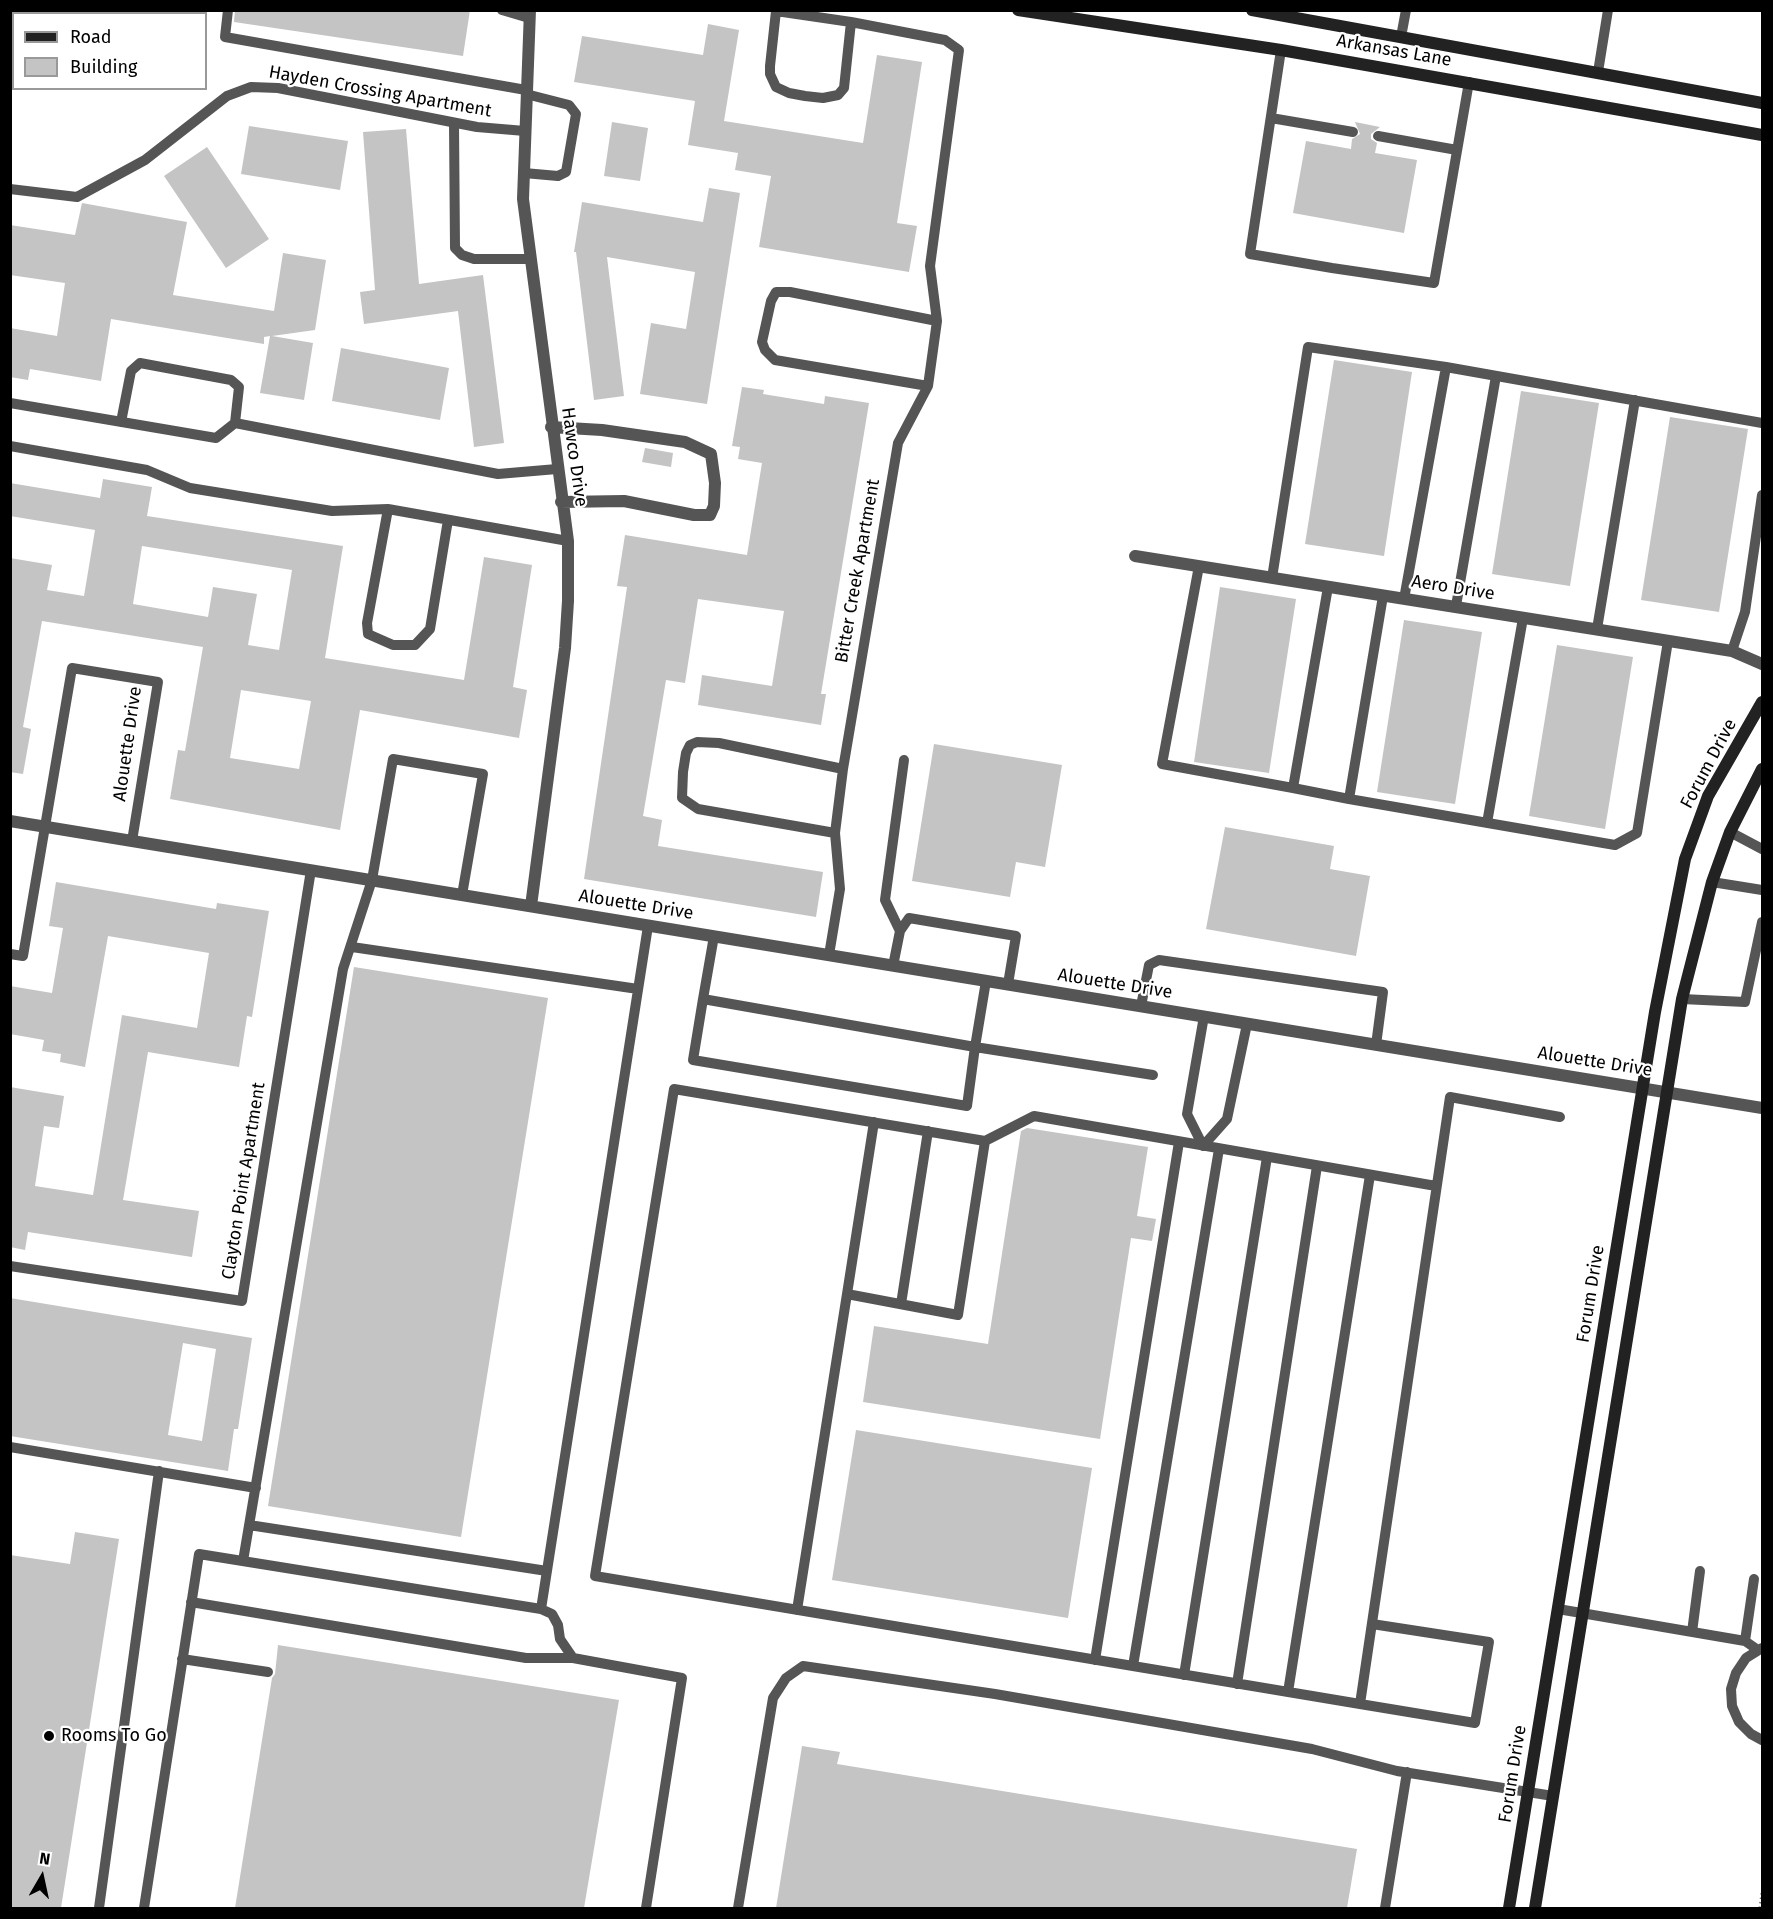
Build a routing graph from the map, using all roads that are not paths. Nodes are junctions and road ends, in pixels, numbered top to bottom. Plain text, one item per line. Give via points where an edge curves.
1 (228, 10) edge
2 (502, 10) edge
3 (1252, 10) edge
4 (1406, 10) edge
5 (1608, 10) edge
6 (775, 11) edge
7 (1027, 11) edge
8 (530, 14) edge
9 (851, 22) junction
10 (1401, 37) junction
11 (1281, 50) junction
12 (1598, 72) junction
13 (1468, 82) junction
14 (526, 92) junction
15 (1762, 104) edge
16 (1271, 118) junction
17 (454, 123) junction
18 (525, 131) junction
19 (1353, 132) dead end
20 (1762, 135) edge
21 (1378, 136) dead end
22 (1457, 150) junction
23 (524, 173) junction
24 (10, 189) edge
25 (530, 259) junction
26 (937, 321) junction
27 (1446, 367) junction
28 (1496, 376) junction
29 (928, 386) junction
30 (1635, 400) junction
31 (10, 403) edge
32 (121, 422) junction
33 (235, 423) junction
34 (1762, 423) edge
35 (551, 427) junction
36 (10, 446) edge
37 (556, 469) junction
38 (1762, 495) edge
39 (561, 502) junction
40 (388, 509) junction
41 (448, 520) junction
42 (568, 541) junction
43 (1135, 556) dead end
44 (1199, 566) junction
45 (1272, 578) junction
46 (1328, 587) junction
47 (1383, 596) junction
48 (1404, 599) junction
49 (1456, 606) junction
50 (1524, 618) junction
51 (1597, 629) junction
52 (1668, 640) junction
53 (1732, 651) junction
54 (1762, 664) edge
55 (1762, 702) edge
56 (904, 760) dead end
57 (843, 769) junction
58 (1762, 769) edge
59 (1293, 788) junction
60 (1348, 799) junction
61 (10, 821) edge
62 (1487, 823) junction
63 (46, 827) junction
64 (1730, 832) junction
65 (835, 833) junction
66 (132, 841) junction
67 (1762, 849) edge
68 (311, 870) junction
69 (372, 880) junction
70 (1712, 882) junction
71 (1762, 890) edge
72 (462, 895) junction
73 (531, 906) junction
74 (1762, 922) edge
75 (648, 926) junction
76 (900, 931) junction
77 (714, 936) junction
78 (352, 946) junction
79 (10, 954) edge
80 (829, 955) junction
81 (893, 966) junction
82 (986, 981) junction
83 (1008, 984) junction
84 (638, 989) junction
85 (703, 999) junction
86 (1682, 999) junction
87 (1141, 1006) junction
88 (1204, 1016) junction
89 (1247, 1024) junction
90 (1376, 1045) junction
91 (975, 1047) junction
92 (1152, 1075) dead end
93 (1643, 1089) junction
94 (1666, 1092) junction
95 (1762, 1108) edge
96 (1560, 1117) dead end
97 (874, 1122) junction
98 (928, 1131) junction
99 (985, 1141) junction
100 (1179, 1142) junction
101 (1203, 1146) junction
102 (1219, 1149) junction
103 (1267, 1157) junction
104 (1317, 1166) junction
105 (1370, 1175) junction
106 (1436, 1186) junction
107 (10, 1266) edge
108 (847, 1294) junction
109 (901, 1304) junction
110 (10, 1447) edge
111 (159, 1471) junction
112 (256, 1488) junction
113 (249, 1525) junction
114 (243, 1561) junction
115 (547, 1571) junction
116 (1700, 1571) dead end
117 (1754, 1579) dead end
118 (191, 1602) junction
119 (541, 1609) junction
120 (1558, 1609) junction
121 (797, 1610) junction
122 (1583, 1613) junction
123 (1372, 1624) junction
124 (1692, 1632) junction
125 (1745, 1641) junction
126 (1760, 1649) edge
127 (573, 1658) junction
128 (182, 1659) junction
129 (1095, 1660) junction
130 (1133, 1666) junction
131 (268, 1672) dead end
132 (1184, 1675) junction
133 (1238, 1684) junction
134 (1288, 1692) junction
135 (1360, 1704) junction
136 (1762, 1740) edge
137 (1407, 1772) junction
138 (1528, 1792) junction
139 (1553, 1796) junction
140 (99, 1908) edge
141 (144, 1908) edge
142 (646, 1908) edge
143 (738, 1908) edge
144 (1385, 1908) edge
145 (1509, 1908) edge
146 (1535, 1908) edge

1 - 14 lane via 225,37
2 - 8 lane
3 - 10 street, Arkansas Lane
4 - 10 lane
5 - 12 lane
6 - 9 lane, Bitter Creek Apartment
6 - 9 lane, Bitter Creek Apartment via 770,74 776,87 805,96 838,95 844,88
7 - 11 street, Arkansas Lane
8 - 14 street, Hawco Drive
9 - 26 lane, Bitter Creek Apartment via 945,40 959,50 930,266
10 - 12 street, Arkansas Lane
11 - 13 street, Arkansas Lane
11 - 16 lane
12 - 15 street, Arkansas Lane
13 - 20 street, Arkansas Lane
13 - 22 lane
14 - 18 street, Hawco Drive
14 - 23 lane via 569,105 576,114 566,172 558,176
16 - 19 lane
16 - 22 lane via 1250,254 1434,283
17 - 18 lane, Hayden Crossing Apartment
17 - 24 lane, Hayden Crossing Apartment via 278,87 251,87 227,96 145,160 77,197
17 - 25 lane via 455,248 474,259
18 - 23 street, Hawco Drive
21 - 22 lane
23 - 25 street, Hawco Drive
25 - 35 street, Hawco Drive
26 - 29 lane, Bitter Creek Apartment
26 - 29 lane via 776,292 762,342 775,360
27 - 28 lane
27 - 45 lane via 1308,347
27 - 48 lane
28 - 30 lane
28 - 49 lane
29 - 57 lane, Bitter Creek Apartment via 898,443
30 - 34 lane
30 - 51 lane
31 - 32 lane
32 - 33 lane via 216,438
32 - 33 lane via 131,371 140,363 231,380 239,387
33 - 37 lane via 498,474
35 - 37 street, Hawco Drive
35 - 39 street via 685,442 711,454 715,483 710,515 624,501
36 - 40 lane via 147,470 190,488 332,511
37 - 39 street, Hawco Drive
38 - 53 lane via 1745,612
39 - 42 street, Hawco Drive
40 - 41 lane
40 - 41 lane via 368,634 393,645 415,645 430,629
41 - 42 lane
42 - 73 street, Hawco Drive via 565,648
43 - 44 street, Aero Drive
44 - 45 street, Aero Drive
44 - 59 lane via 1162,765
45 - 46 street, Aero Drive
46 - 47 street, Aero Drive
46 - 59 lane
47 - 48 street, Aero Drive
47 - 60 lane
48 - 49 street, Aero Drive
49 - 50 street, Aero Drive
50 - 51 street, Aero Drive
50 - 62 lane
51 - 52 street, Aero Drive
52 - 53 street, Aero Drive
52 - 62 lane via 1637,833 1615,845
53 - 54 street, Aero Drive
55 - 93 street, Forum Drive via 1708,796 1685,859
56 - 76 lane via 885,900
57 - 65 lane, Bitter Creek Apartment
57 - 65 lane via 719,743 697,742 686,753 683,772 682,798 698,808
58 - 64 street
59 - 60 lane
60 - 62 lane
61 - 63 street, Alouette Drive
63 - 66 street, Alouette Drive
63 - 66 lane, Alouette Drive via 72,668 158,682
63 - 79 lane via 23,956
64 - 67 lane
64 - 70 street
65 - 80 lane, Bitter Creek Apartment via 840,889
66 - 68 street, Alouette Drive
68 - 69 street, Alouette Drive
68 - 107 lane, Clayton Point Apartment via 242,1301
69 - 72 street, Alouette Drive
69 - 72 lane via 393,759 483,774
69 - 78 lane
70 - 71 lane
70 - 86 street
72 - 73 street, Alouette Drive
73 - 75 street, Alouette Drive
74 - 86 lane via 1745,1002
75 - 77 street, Alouette Drive
75 - 84 lane
76 - 81 lane
76 - 83 lane via 909,918 1016,936
77 - 80 street, Alouette Drive
77 - 85 lane
78 - 84 lane
78 - 112 lane via 343,969
80 - 81 street, Alouette Drive
81 - 82 street, Alouette Drive
82 - 83 street, Alouette Drive
82 - 91 lane
83 - 87 street, Alouette Drive
84 - 115 lane
85 - 91 lane
85 - 91 lane via 693,1060 967,1106
86 - 94 street
87 - 88 street, Alouette Drive
87 - 90 lane via 1149,965 1159,960 1383,992
88 - 89 street, Alouette Drive
88 - 101 lane via 1188,1114
89 - 90 street, Alouette Drive
89 - 101 lane via 1227,1119
90 - 93 street, Alouette Drive
91 - 92 lane
93 - 94 street, Alouette Drive
93 - 120 street, Forum Drive
94 - 95 street, Alouette Drive
94 - 122 street
96 - 106 lane via 1450,1097
97 - 98 lane
97 - 108 lane
97 - 121 lane via 674,1089 595,1576
98 - 99 lane
98 - 109 lane
99 - 100 lane via 1034,1116
99 - 109 lane via 958,1316
100 - 101 lane
100 - 129 lane
101 - 102 lane
102 - 103 lane
102 - 130 lane
103 - 104 lane
103 - 132 lane
104 - 105 lane
104 - 133 lane
105 - 106 lane
105 - 134 lane
106 - 123 lane
108 - 109 lane
108 - 121 lane
110 - 111 lane
111 - 112 lane
111 - 140 lane
112 - 113 lane
113 - 114 lane
113 - 115 lane
114 - 118 lane via 199,1554
114 - 119 lane
115 - 119 lane
116 - 124 lane
117 - 125 lane
118 - 127 lane via 526,1658
118 - 128 lane
119 - 127 lane via 552,1614 560,1639
120 - 122 lane
120 - 138 street, Forum Drive
121 - 129 lane
122 - 124 lane
122 - 139 street
123 - 135 lane
123 - 135 lane via 1489,1642 1475,1724
124 - 125 lane
125 - 126 lane
126 - 136 lane via 1746,1659 1731,1689 1732,1706 1739,1722
127 - 142 lane via 682,1678
128 - 131 lane
128 - 141 lane
129 - 130 lane
130 - 132 lane
132 - 133 lane
133 - 134 lane
134 - 135 lane
137 - 138 lane
137 - 143 lane via 1312,1749 995,1694 803,1666 786,1678 773,1698
137 - 144 lane
138 - 139 lane
138 - 145 street, Forum Drive
139 - 146 street

